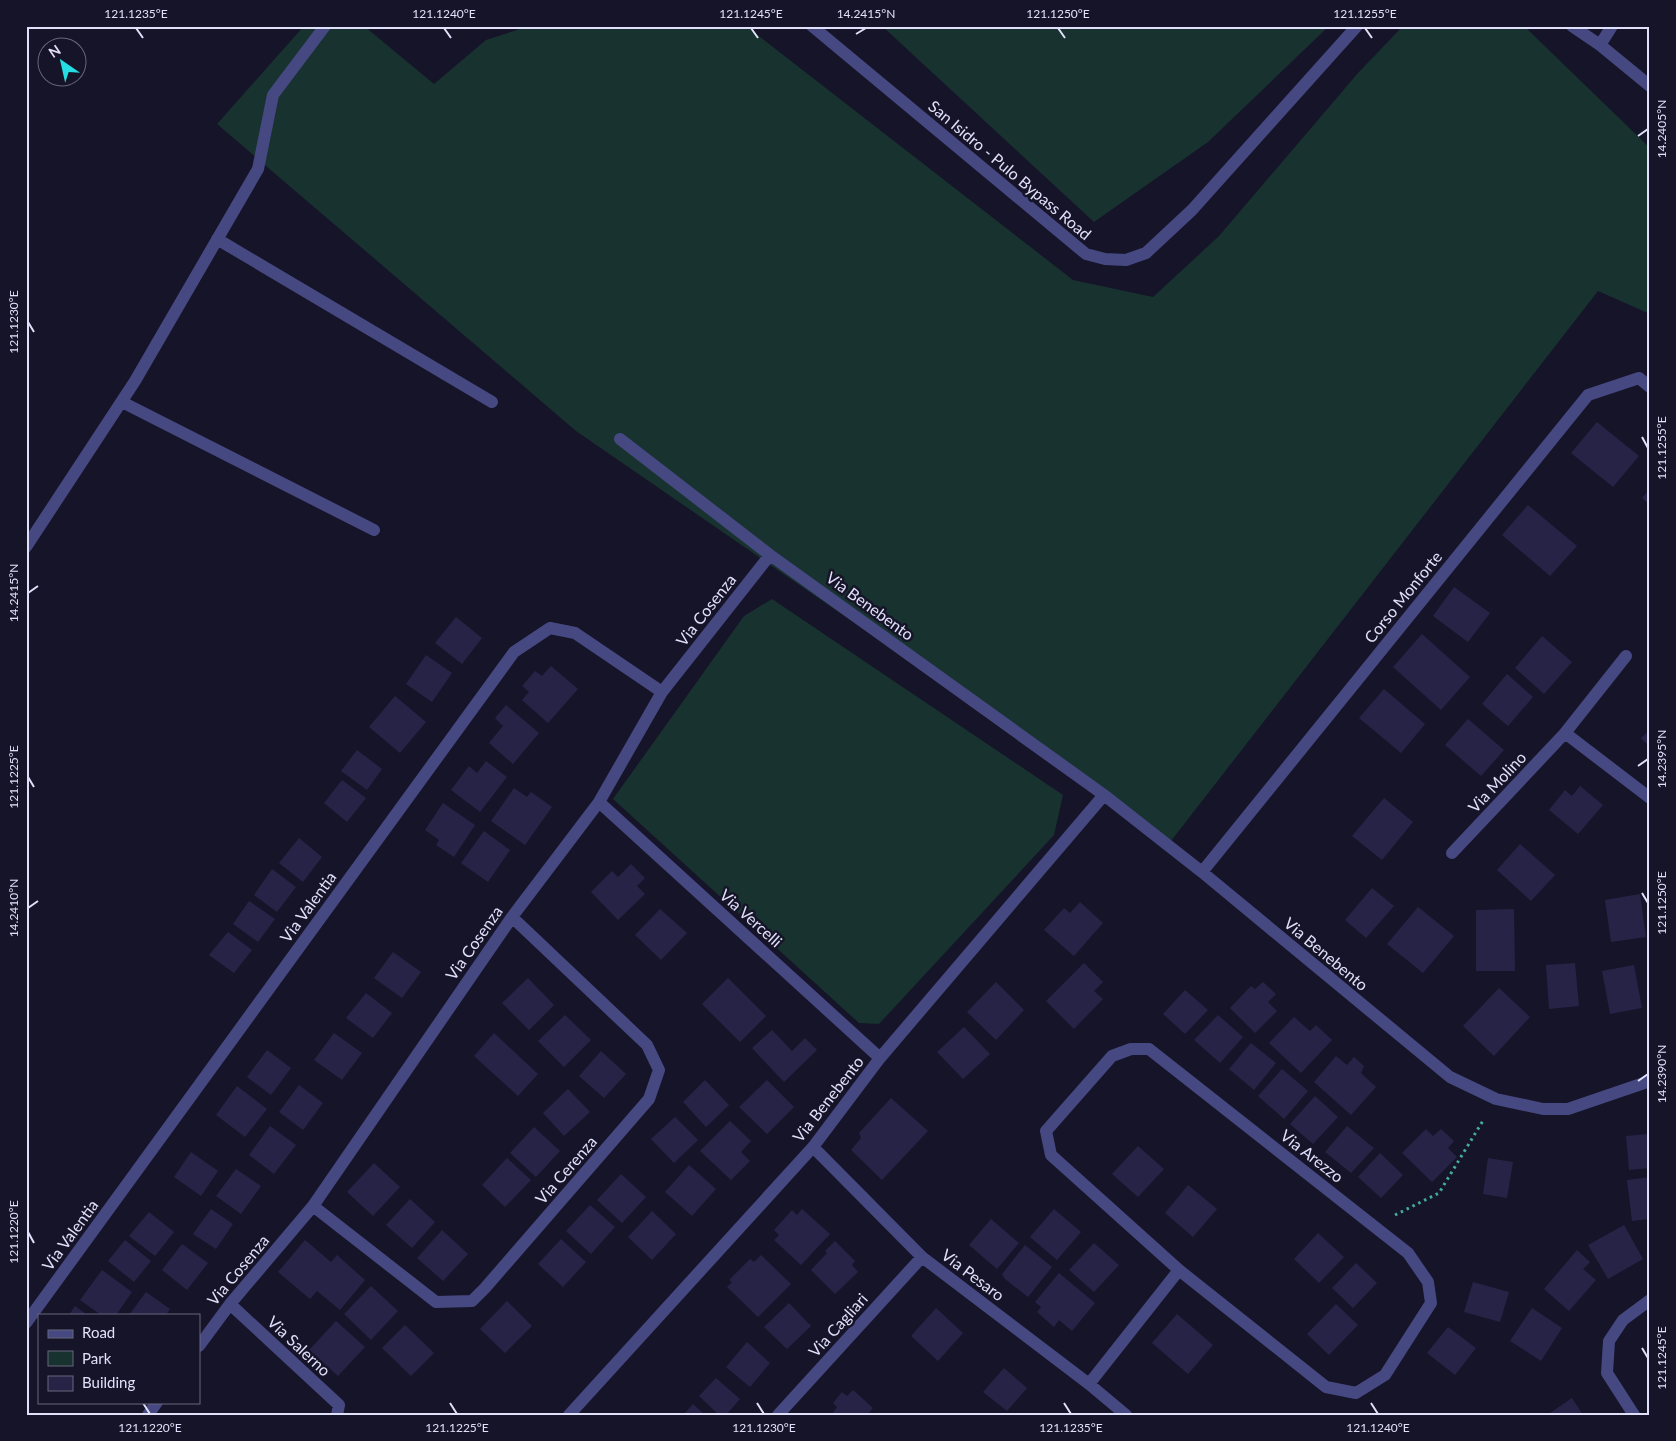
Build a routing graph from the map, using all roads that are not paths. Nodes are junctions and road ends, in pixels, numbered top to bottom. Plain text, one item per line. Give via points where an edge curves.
1 (325, 26) edge
2 (812, 26) edge
3 (1358, 26) edge
4 (1572, 26) edge
5 (1612, 26) edge
6 (1600, 45) junction
7 (1650, 86) edge
8 (217, 239) junction
9 (1650, 387) edge
10 (122, 402) junction
11 (492, 402) dead end
12 (620, 439) dead end
13 (374, 530) dead end
14 (26, 547) edge
15 (770, 555) junction
16 (1626, 656) dead end
17 (662, 692) junction
18 (1565, 733) junction
19 (1104, 795) junction
20 (1650, 798) edge
21 (599, 802) junction
22 (1452, 853) dead end
23 (1202, 872) junction
24 (512, 917) junction
25 (880, 1058) junction
26 (1650, 1080) edge
27 (812, 1148) junction
28 (314, 1206) junction
29 (922, 1257) junction
30 (1179, 1270) junction
31 (1650, 1300) edge
32 (230, 1304) junction
33 (26, 1323) edge
34 (200, 1345) edge
35 (1089, 1384) junction
36 (156, 1404) edge
37 (148, 1415) edge
38 (337, 1415) edge
39 (569, 1415) edge
40 (778, 1415) edge
41 (1126, 1415) edge
42 (1634, 1415) edge

1 - 8 street via 273,95 258,169
2 - 3 street, San Isidro - Pulo Bypass Road via 1086,254 1126,260 1146,253 1192,210
4 - 6 street
5 - 6 street
6 - 7 street
8 - 10 street
8 - 11 street
9 - 23 street, Corso Monforte via 1639,378 1588,395
10 - 13 street
10 - 14 street
12 - 15 street, Via Benebento
15 - 17 street, Via Cosenza
15 - 19 street, Via Benebento
16 - 18 street, Via Molino
17 - 21 street, Via Cosenza
17 - 33 street, Via Valentia via 575,633 550,628 514,652
18 - 20 street
18 - 22 street, Via Molino
19 - 23 street, Via Benebento
19 - 25 street, Via Benebento
21 - 24 street, Via Cosenza
21 - 25 street, Via Vercelli
23 - 26 street, Via Benebento via 1450,1077 1496,1099 1543,1109 1568,1109
24 - 28 street, Via Cosenza
24 - 28 street, Via Cerenza via 647,1045 659,1070 649,1099 472,1301 436,1302
25 - 27 street, Via Benebento
27 - 29 street, Via Pesaro
27 - 39 street, Via Benebento
28 - 32 street, Via Cosenza
29 - 35 street, Via Pesaro
29 - 40 street, Via Cagliari
30 - 30 street, Via Arezzo via 1050,1155 1046,1131 1112,1056 1131,1049 1149,1049 1408,1253 1428,1282 1430,1303 1385,1375 1356,1393 1326,1387
30 - 35 street
31 - 42 street via 1623,1320 1609,1341 1607,1373
32 - 34 street, Via Cosenza
32 - 38 street, Via Salerno via 339,1405
35 - 41 street, Via Pesaro
36 - 37 street

